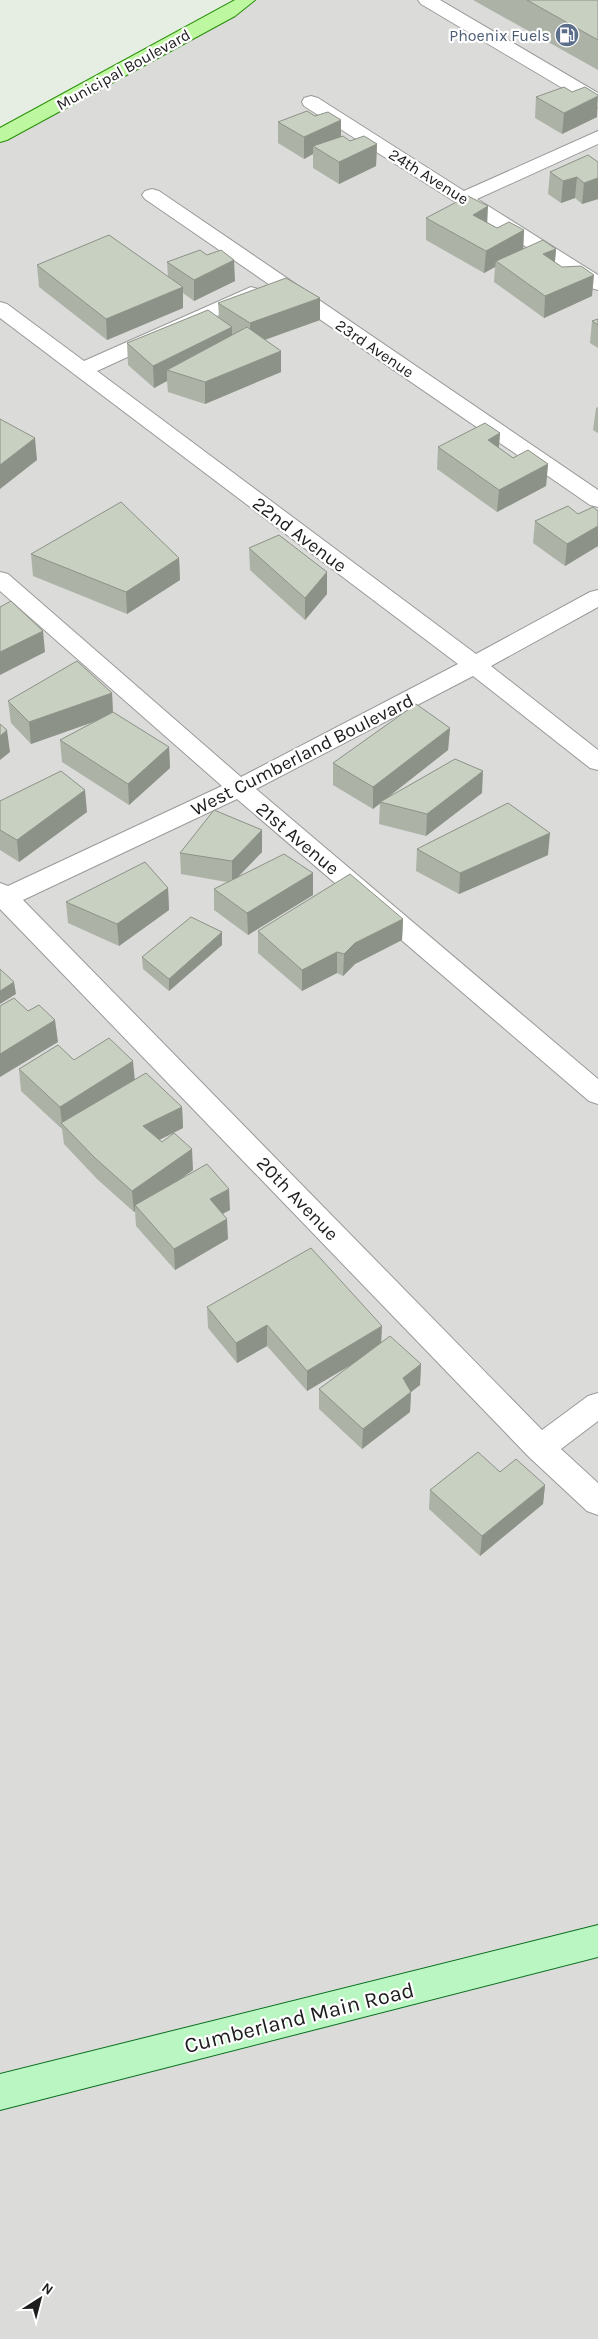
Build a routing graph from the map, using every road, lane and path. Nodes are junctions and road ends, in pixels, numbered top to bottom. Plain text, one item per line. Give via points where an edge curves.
1 (246, 0) edge
2 (427, 0) edge
3 (598, 101) edge
4 (311, 102) dead end
5 (0, 136) edge
6 (598, 137) edge
7 (152, 195) dead end
8 (464, 198) junction
9 (278, 282) junction
10 (598, 284) edge
11 (0, 308) edge
12 (82, 370) junction
13 (598, 500) edge
14 (0, 579) edge
15 (598, 597) edge
16 (475, 666) junction
17 (598, 762) edge
18 (239, 788) junction
19 (2, 896) edge
20 (598, 1094) edge
21 (598, 1405) edge
22 (540, 1448) junction
23 (598, 1502) edge
24 (598, 1941) edge
25 (0, 2092) edge

1 - 5 main road, Municipal Boulevard
2 - 3 street
4 - 8 street, 24th Avenue
6 - 8 street
7 - 9 street, 23rd Avenue
8 - 10 street, 24th Avenue
9 - 12 street
9 - 13 street, 23rd Avenue
11 - 12 street, 22nd Avenue
12 - 16 street, 22nd Avenue
14 - 18 street, 21st Avenue
15 - 16 street, West Cumberland Boulevard
16 - 17 street, 22nd Avenue
16 - 18 street, West Cumberland Boulevard
18 - 19 street, West Cumberland Boulevard
18 - 20 street, 21st Avenue
19 - 22 street, 20th Avenue
21 - 22 street
22 - 23 street, 20th Avenue
24 - 25 street, Cumberland Main Road

